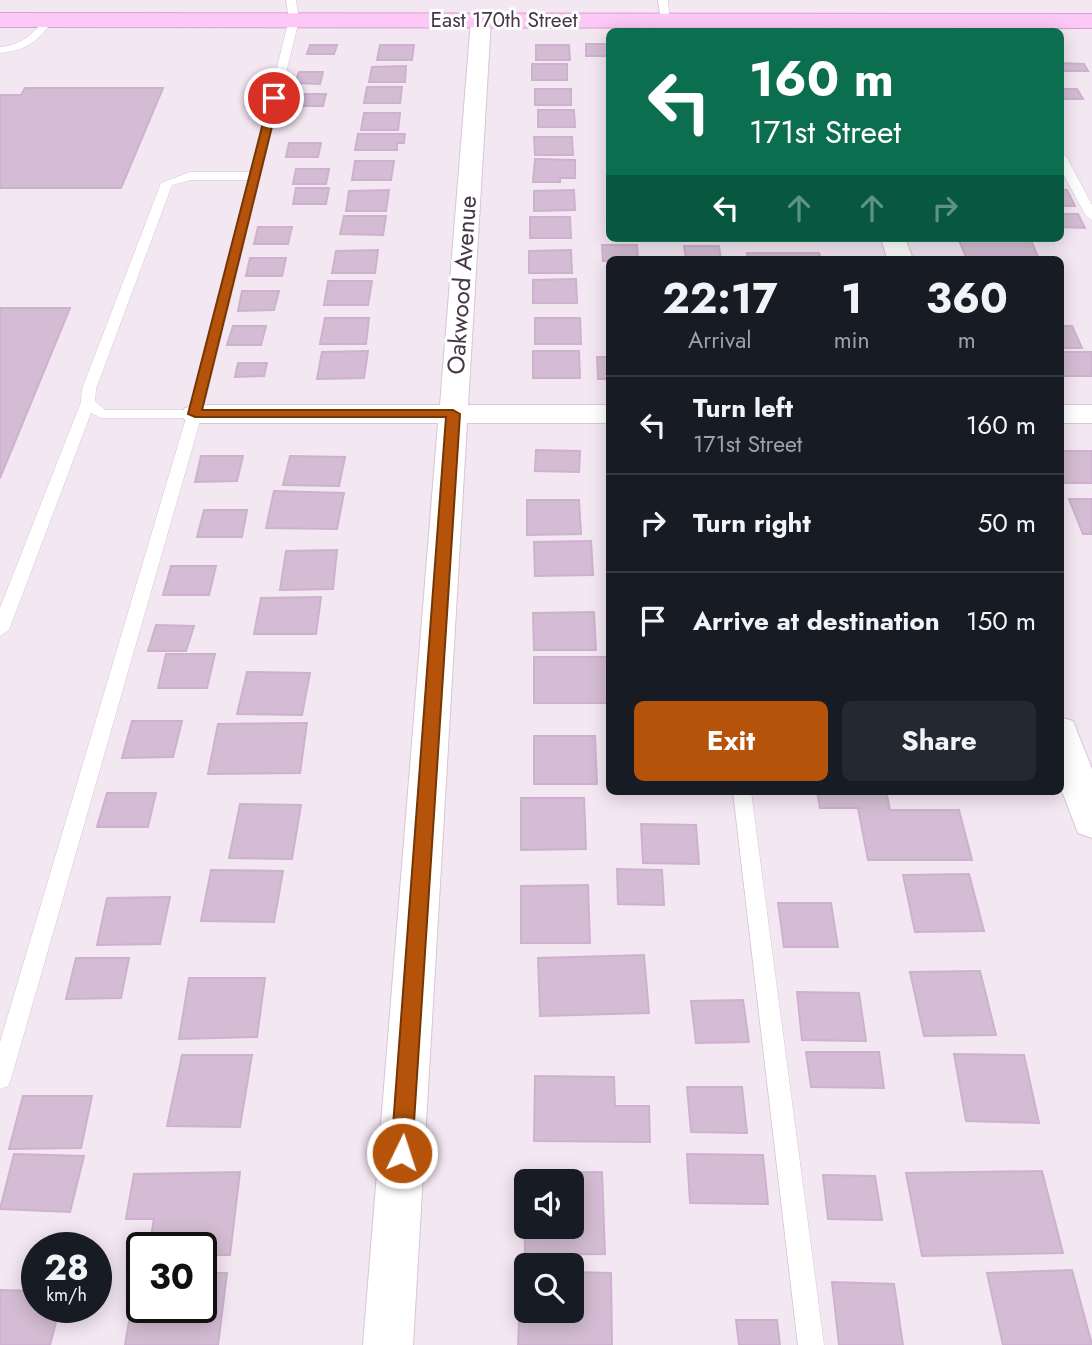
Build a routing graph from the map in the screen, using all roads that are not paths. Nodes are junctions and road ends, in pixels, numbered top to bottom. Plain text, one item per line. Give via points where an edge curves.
1 (292, 10) edge
2 (665, 10) edge
3 (0, 20) edge
4 (48, 20) junction
5 (481, 20) junction
6 (1092, 21) edge
7 (821, 26) edge
8 (993, 26) edge
9 (0, 50) edge
10 (1064, 164) edge
11 (254, 176) junction
12 (1092, 216) edge
13 (88, 402) junction
14 (195, 414) junction
15 (453, 414) junction
16 (606, 414) edge
17 (1064, 414) edge
18 (1092, 414) edge
19 (0, 630) edge
20 (1064, 742) edge
21 (742, 795) edge
22 (1092, 823) edge
23 (0, 1079) edge
24 (388, 1345) edge
25 (811, 1345) edge

1 - 4 street, East 170th Street
1 - 5 street, East 170th Street
1 - 11 lane
2 - 5 street, East 170th Street
2 - 7 street, East 170th Street
3 - 4 street, East 170th Street
4 - 9 lane via 36,40
5 - 15 street, Oakwood Avenue
6 - 8 street, East 170th Street
7 - 8 street, East 170th Street
10 - 12 lane
11 - 13 lane via 190,176 167,183
11 - 14 lane
13 - 14 lane via 101,414
13 - 19 lane
14 - 15 street
14 - 23 lane
15 - 16 street
15 - 24 street, Oakwood Avenue
17 - 18 street
20 - 22 street
21 - 25 lane

